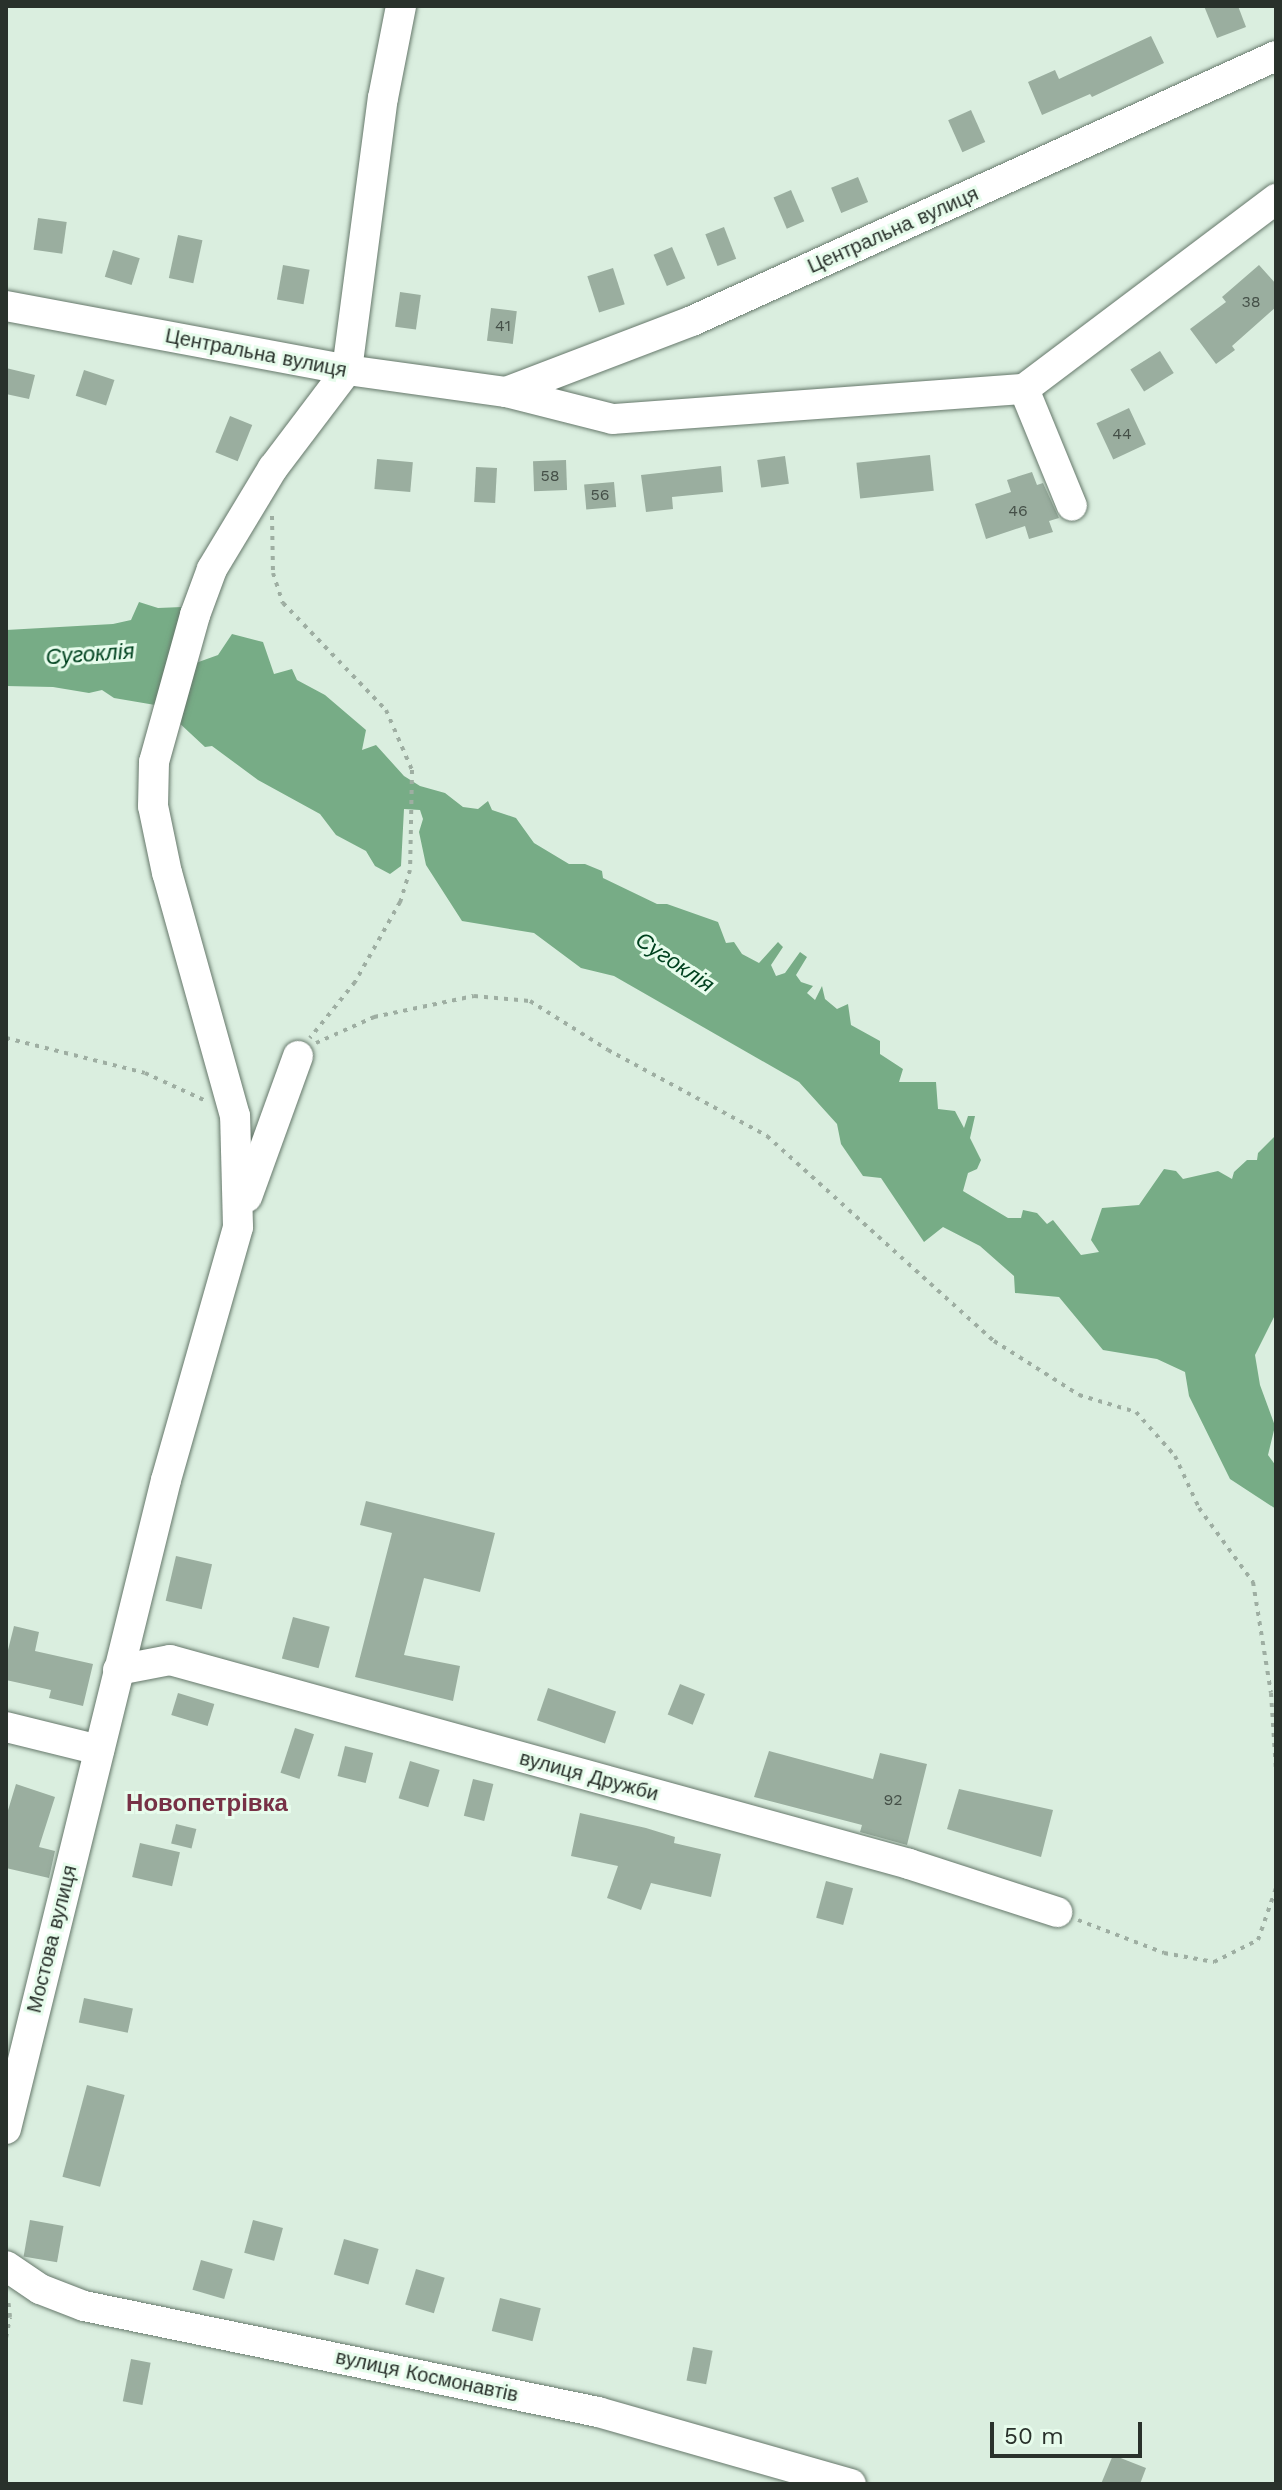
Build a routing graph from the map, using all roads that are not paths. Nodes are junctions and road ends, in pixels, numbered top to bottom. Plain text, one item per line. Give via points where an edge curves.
1 (401, 6) edge
2 (1276, 56) edge
3 (1276, 199) edge
4 (6, 306) edge
5 (347, 370) junction
6 (1024, 389) junction
7 (506, 392) junction
8 (1072, 506) dead end
9 (298, 1056) road end
10 (238, 1227) junction
11 (118, 1670) junction
12 (6, 1727) edge
13 (99, 1750) junction
14 (1057, 1912) road end
15 (6, 2129) edge
16 (7, 2277) edge
17 (851, 2484) edge

1 - 5 street via 383,98
2 - 7 street, Центральна вулиця via 692,321
3 - 6 street
4 - 5 street, Центральна вулиця
5 - 7 street, Центральна вулиця
5 - 10 street via 273,468 212,569 154,762 153,806 167,873 235,1116
6 - 7 street, Центральна вулиця via 613,419
6 - 8 street
9 - 10 street
10 - 11 street, Мостова вулиця
11 - 13 street, Мостова вулиця
11 - 14 street, вулиця Дружби via 170,1660 909,1864
12 - 13 street
13 - 15 street, Мостова вулиця
16 - 17 street, вулиця Космонавтів via 84,2306 598,2412

